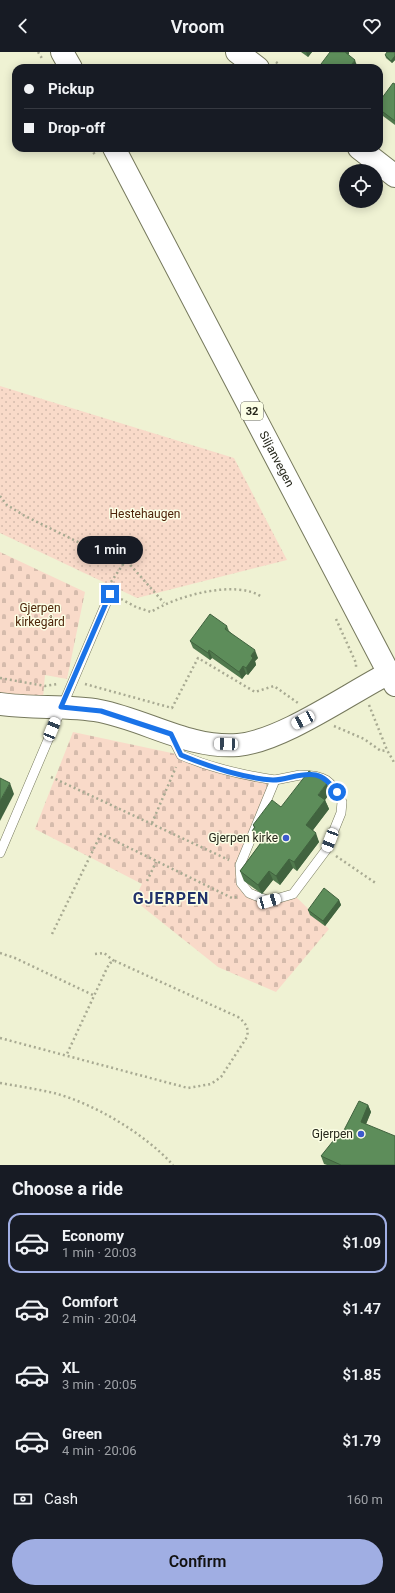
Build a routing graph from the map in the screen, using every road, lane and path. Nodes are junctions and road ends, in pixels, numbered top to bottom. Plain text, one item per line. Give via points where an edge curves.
1 (62, 52) edge
2 (237, 52) edge
3 (69, 64) edge
4 (253, 64) edge
5 (116, 152) edge
6 (364, 152) edge
7 (395, 176) edge
8 (0, 496) edge
9 (126, 560) junction
10 (110, 594) junction
11 (262, 597) dead end
12 (164, 603) junction
13 (0, 678) edge
14 (392, 679) edge
15 (74, 681) junction
16 (367, 699) dead end
17 (0, 704) edge
18 (61, 707) junction
19 (314, 715) junction
20 (171, 734) junction
21 (386, 750) junction
22 (181, 755) junction
23 (395, 764) edge
24 (51, 777) dead end
25 (275, 780) junction
26 (152, 823) junction
27 (326, 850) junction
28 (0, 853) edge
29 (156, 862) junction
30 (240, 865) junction
31 (147, 881) dead end
32 (377, 884) dead end
33 (249, 893) junction
34 (52, 934) dead end
35 (0, 953) edge
36 (95, 954) dead end
37 (115, 961) junction
38 (95, 996) junction
39 (0, 1038) edge
40 (66, 1056) junction
41 (0, 1083) edge
42 (173, 1165) edge

1 - 3 main road
2 - 4 main road
5 - 14 main road, Siljanvegen / 32
6 - 7 main road
8 - 9 path via 7,505 25,516 80,543 107,549
9 - 10 path via 108,586
9 - 12 path
10 - 12 path via 151,612
10 - 15 lane
11 - 12 path via 254,591 215,589
13 - 15 path via 45,686
14 - 19 main road
15 - 18 lane
15 - 19 path via 172,708 198,658 255,692 274,686
16 - 21 path
17 - 18 main road
18 - 20 main road via 101,711
18 - 28 lane
19 - 20 main road via 264,739 239,745 212,744
19 - 21 path via 321,721 364,739 381,751
20 - 22 lane
21 - 23 path
22 - 25 lane via 201,764 243,776
22 - 26 path
24 - 26 path
25 - 27 lane via 316,775 328,781 337,792 342,802 341,813
25 - 30 lane
26 - 30 path
27 - 32 path
27 - 33 lane via 293,894 269,901
29 - 31 path
29 - 33 path via 232,898
29 - 34 path via 101,834
30 - 33 lane via 241,883
35 - 38 path
36 - 37 path via 104,954
37 - 38 path via 107,968
37 - 40 path via 238,1017 247,1026 247,1038 221,1077 211,1084 188,1088
38 - 40 path
39 - 40 path
41 - 42 path via 54,1093 92,1106 151,1143

